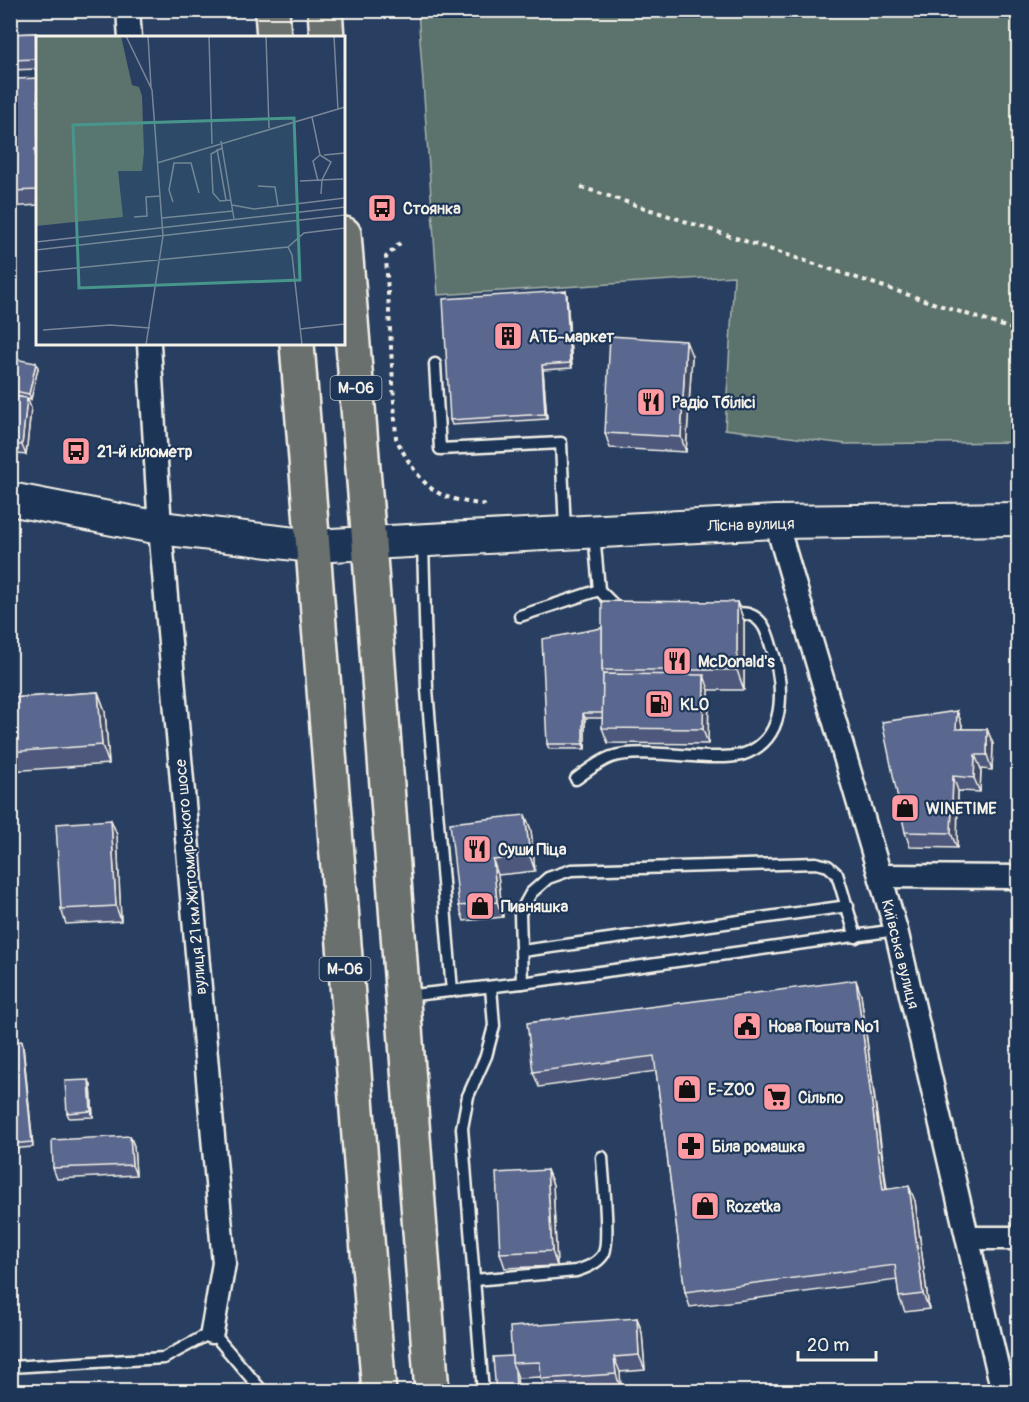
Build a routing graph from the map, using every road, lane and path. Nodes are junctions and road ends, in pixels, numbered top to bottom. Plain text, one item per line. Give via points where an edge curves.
1 (128, 10) edge
2 (272, 10) edge
3 (325, 10) edge
4 (130, 36) edge
5 (274, 36) edge
6 (327, 36) edge
7 (581, 187) dead end
8 (400, 243) dead end
9 (345, 246) edge
10 (1018, 331) edge
11 (149, 345) edge
12 (297, 345) edge
13 (435, 364) dead end
14 (10, 499) edge
15 (1018, 519) edge
16 (776, 522) junction
17 (160, 528) junction
18 (580, 532) junction
19 (483, 538) junction
20 (423, 540) junction
21 (369, 543) junction
22 (312, 546) junction
23 (599, 590) junction
24 (631, 612) edge
25 (721, 613) edge
26 (520, 616) dead end
27 (576, 779) dead end
28 (882, 876) junction
29 (1018, 877) edge
30 (848, 906) junction
31 (896, 930) junction
32 (856, 937) junction
33 (522, 951) junction
34 (522, 983) junction
35 (491, 987) junction
36 (452, 991) junction
37 (402, 996) junction
38 (602, 1157) dead end
39 (969, 1238) junction
40 (1018, 1238) edge
41 (474, 1280) junction
42 (212, 1332) junction
43 (10, 1367) edge
44 (262, 1392) edge
45 (379, 1392) edge
46 (432, 1392) edge
47 (483, 1392) edge
48 (1004, 1392) edge

1 - 4 street
2 - 5 highway
3 - 6 highway
7 - 10 path
8 - 19 path via 386,257 396,438 407,462 434,490 484,505
9 - 21 highway, М-06
11 - 17 street, вулиця 21 км Житомирського шосе
12 - 22 highway, М-06
13 - 18 lane via 440,449 561,443
14 - 17 main road, Лісна вулиця
15 - 16 main road, Лісна вулиця
16 - 18 main road, Лісна вулиця
16 - 28 street, Київська вулиця
17 - 22 main road, Лісна вулиця
17 - 42 street, вулиця 21 км Житомирського шосе via 224,1263
18 - 19 main road, Лісна вулиця
18 - 23 lane
19 - 20 main road, Лісна вулиця
20 - 21 main road, Лісна вулиця
20 - 36 lane via 427,689
21 - 22 main road, Лісна вулиця
21 - 37 highway, М-06
22 - 45 highway, М-06
23 - 24 lane via 615,606
23 - 26 lane
25 - 27 lane via 744,613 757,618 773,649 782,694 765,741 748,753 724,757 614,756
28 - 29 street
28 - 31 street, Київська вулиця
30 - 32 lane
30 - 33 lane
30 - 33 lane via 837,874 816,863 571,870 548,878 531,893 520,913
31 - 32 lane
31 - 39 street, Київська вулиця
32 - 34 lane
33 - 34 lane
34 - 35 lane
35 - 36 lane
35 - 41 lane via 494,1026 468,1096 462,1128
36 - 37 lane
37 - 46 highway, М-06
38 - 41 lane via 604,1254 592,1265 576,1271
39 - 40 street
39 - 48 street, Київська вулиця
41 - 47 lane
42 - 43 lane via 164,1358
42 - 44 lane

